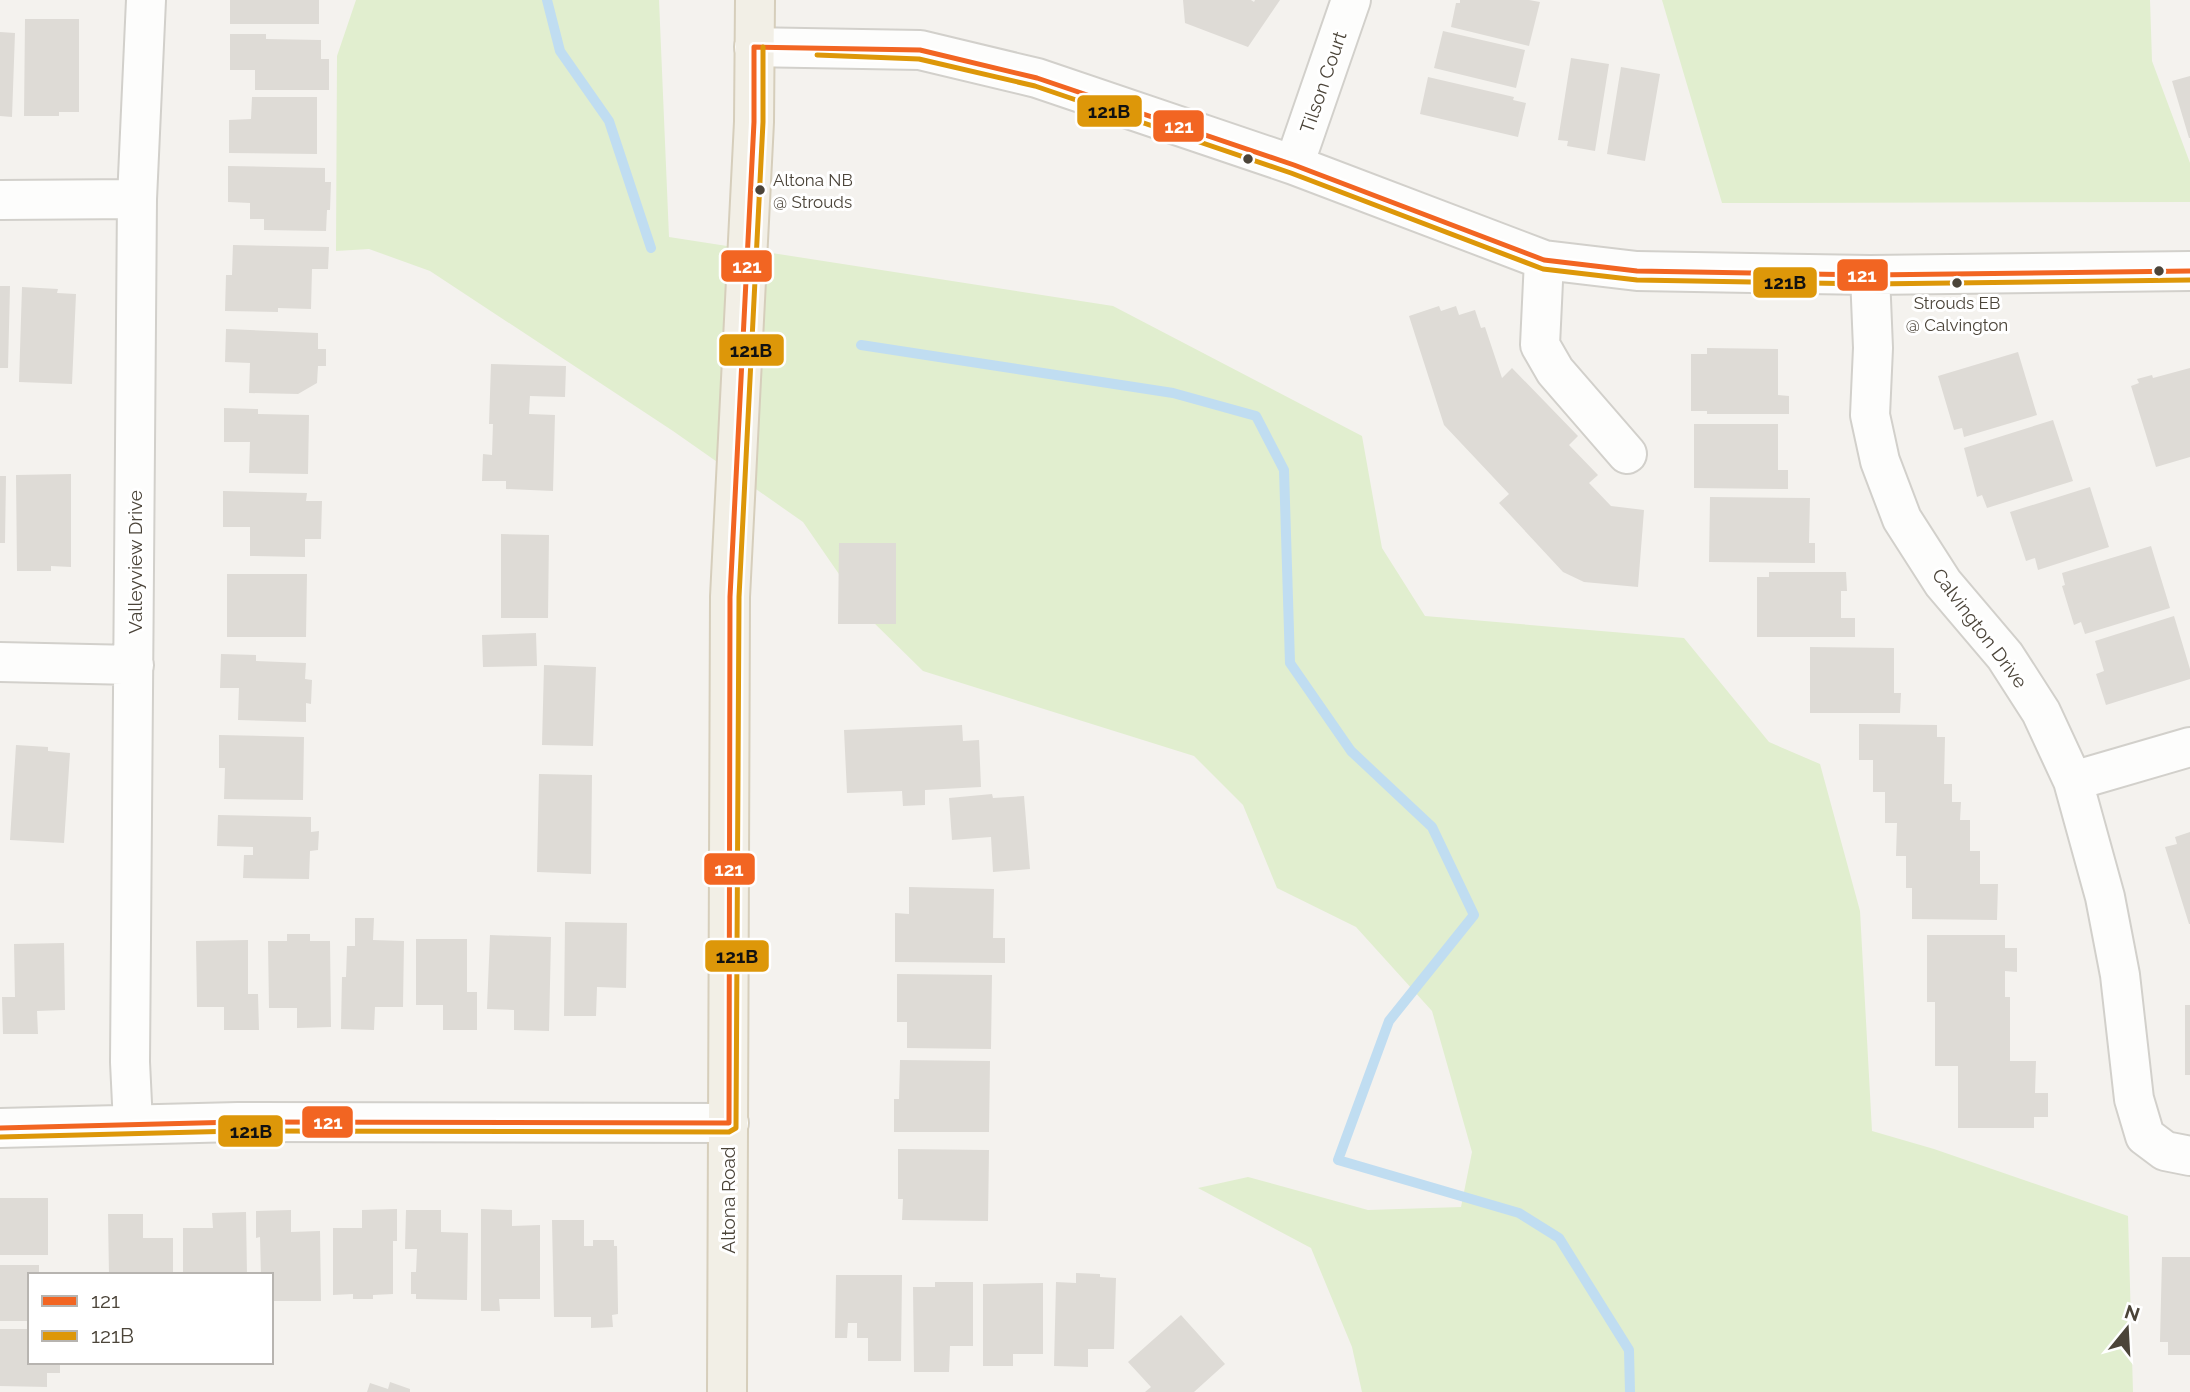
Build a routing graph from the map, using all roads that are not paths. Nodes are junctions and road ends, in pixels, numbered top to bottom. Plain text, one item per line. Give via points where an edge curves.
1 (146, 0) edge
2 (755, 0) edge
3 (1351, 0) edge
4 (754, 47) junction
5 (1294, 165) junction
6 (137, 199) junction
7 (0, 200) edge
8 (1544, 260) junction
9 (2190, 271) edge
10 (1870, 275) junction
11 (1627, 454) dead end
12 (0, 662) edge
13 (134, 665) junction
14 (2190, 747) edge
15 (2073, 782) junction
16 (729, 1123) junction
17 (133, 1124) junction
18 (0, 1128) edge
19 (2190, 1156) edge
20 (727, 1392) edge

1 - 6 street, Valleyview Drive
2 - 4 main road, Altona Road
3 - 5 street, Tilson Court
4 - 5 street via 920,50 1037,78
4 - 16 main road, Altona Road via 730,597
5 - 8 street
6 - 7 street
6 - 13 street, Valleyview Drive
8 - 10 street via 1637,271
8 - 11 street via 1540,345 1555,371
9 - 10 street
10 - 15 street, Calvington Drive via 1870,415 1880,461 1902,519 1943,583 2005,656 2034,701
12 - 13 street
13 - 17 street, Valleyview Drive
14 - 15 street
15 - 19 street, Calvington Drive via 2105,897 2134,1099 2145,1136 2165,1151
16 - 17 street
16 - 20 main road, Altona Road
17 - 18 street

